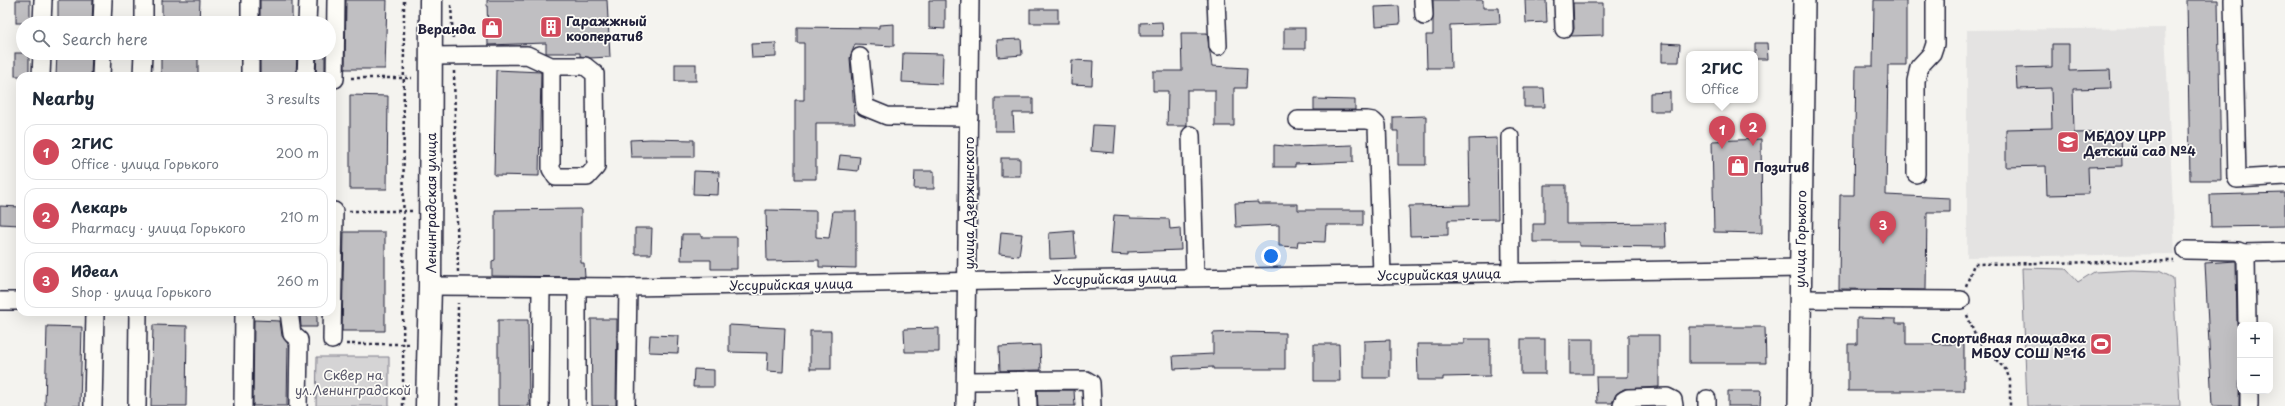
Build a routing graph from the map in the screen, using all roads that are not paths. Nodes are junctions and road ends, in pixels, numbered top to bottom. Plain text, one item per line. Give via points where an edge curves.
1 (43, 0) edge
2 (103, 0) edge
3 (144, 0) edge
4 (250, 0) edge
5 (308, 0) edge
6 (336, 0) edge
7 (431, 0) edge
8 (970, 0) edge
9 (1216, 0) edge
10 (1563, 0) edge
11 (1804, 0) edge
12 (1935, 0) edge
13 (2233, 0) edge
14 (42, 16) edge
15 (102, 16) edge
16 (144, 16) edge
17 (250, 16) edge
18 (307, 16) edge
19 (336, 16) edge
20 (1564, 29) dead end
21 (1218, 46) dead end
22 (431, 56) junction
23 (860, 57) dead end
24 (42, 60) edge
25 (102, 60) edge
26 (143, 60) edge
27 (250, 60) edge
28 (307, 60) edge
29 (335, 60) edge
30 (551, 66) junction
31 (41, 72) edge
32 (101, 72) edge
33 (142, 72) edge
34 (250, 72) edge
35 (306, 72) edge
36 (335, 72) edge
37 (969, 117) junction
38 (1298, 120) dead end
39 (1191, 134) dead end
40 (1510, 137) dead end
41 (1916, 174) dead end
42 (2285, 176) edge
43 (2188, 251) road end
44 (2285, 252) edge
45 (2243, 253) junction
46 (1800, 268) junction
47 (1511, 273) junction
48 (1382, 275) junction
49 (1194, 277) junction
50 (968, 282) junction
51 (430, 286) junction
52 (541, 287) junction
53 (628, 287) junction
54 (577, 288) junction
55 (1800, 299) junction
56 (1961, 300) road end
57 (0, 301) edge
58 (16, 301) edge
59 (95, 316) edge
60 (138, 316) edge
61 (244, 316) edge
62 (290, 316) edge
63 (332, 316) edge
64 (2247, 322) edge
65 (332, 340) road end
66 (1027, 380) junction
67 (966, 381) junction
68 (2249, 394) edge
69 (93, 406) edge
70 (137, 406) edge
71 (243, 406) edge
72 (298, 406) edge
73 (427, 406) edge
74 (540, 406) edge
75 (577, 406) edge
76 (626, 406) edge
77 (966, 406) edge
78 (1028, 406) edge
79 (1092, 406) edge
80 (1622, 406) edge
81 (1674, 406) edge
82 (1799, 406) edge
83 (2249, 406) edge

1 - 14 street
2 - 15 street
3 - 16 street
4 - 17 street
5 - 18 street
6 - 19 street
7 - 22 highway, Ленинградская улица
8 - 37 street, улица Дзержинского
9 - 21 street
10 - 20 street
11 - 46 main road, улица Горького
12 - 41 street via 1935,44 1932,53 1919,67 1916,81
13 - 42 street via 2237,179
22 - 30 street via 527,55
22 - 51 highway, Ленинградская улица
23 - 37 street via 865,107 887,116
24 - 31 street
25 - 32 street
26 - 33 street
27 - 34 street
28 - 35 street
29 - 36 street
30 - 30 street via 551,169 556,177 587,177 596,167 594,74 585,66
37 - 50 street, улица Дзержинского
38 - 48 street via 1367,120 1377,125
39 - 49 street
40 - 47 street
43 - 45 street
44 - 45 street
45 - 64 street via 2246,258
46 - 47 street, Уссурийская улица
46 - 55 main road, улица Горького
47 - 48 street, Уссурийская улица
48 - 49 street, Уссурийская улица
49 - 50 street, Уссурийская улица
50 - 53 street, Уссурийская улица
50 - 67 street, улица Дзержинского
51 - 52 street, Уссурийская улица
51 - 73 highway, Ленинградская улица
52 - 54 street, Уссурийская улица
52 - 74 street
53 - 54 street, Уссурийская улица
53 - 76 street
54 - 75 street
55 - 56 street
55 - 82 main road, улица Горького
57 - 58 street
59 - 69 street
60 - 70 street
61 - 71 street
62 - 72 street via 292,334 299,340
63 - 65 street
66 - 67 street
66 - 78 street
66 - 79 street via 1086,380 1091,383
67 - 77 street, улица Дзержинского
68 - 83 street
80 - 81 street via 1628,398 1667,397 1673,400

